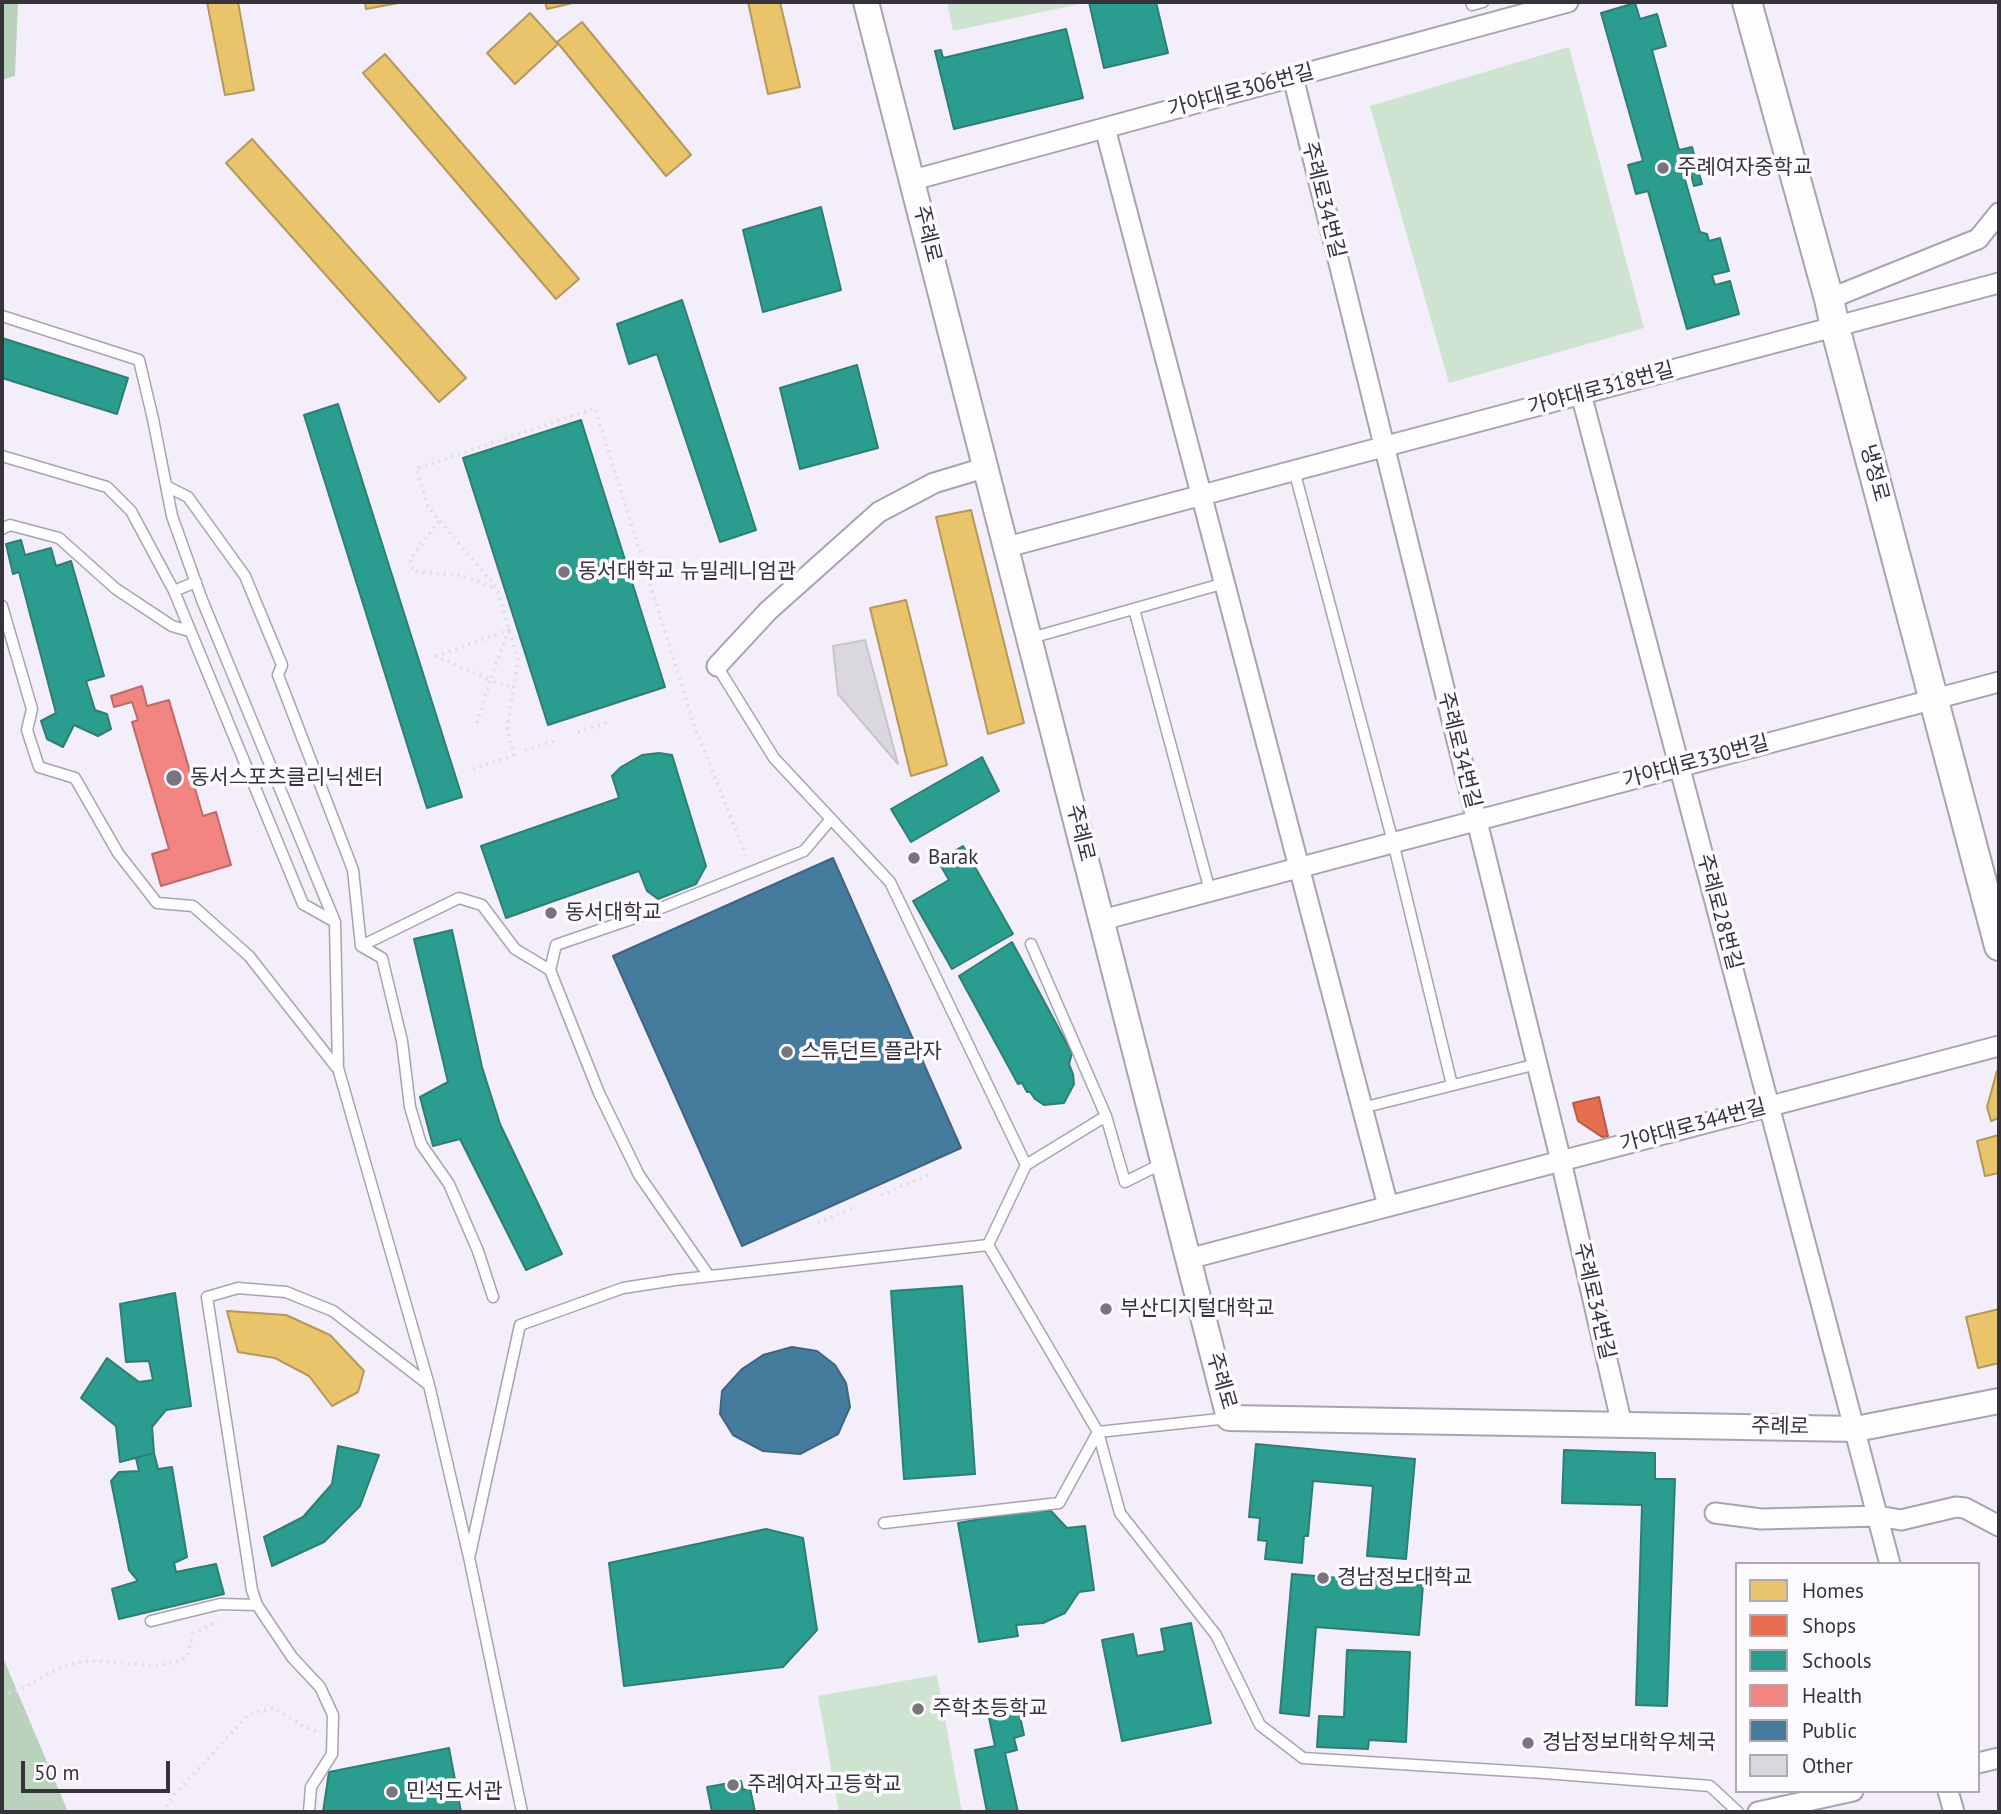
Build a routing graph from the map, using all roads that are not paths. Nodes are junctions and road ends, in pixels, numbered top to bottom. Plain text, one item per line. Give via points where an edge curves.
1 (866, 2) edge
2 (1471, 2) edge
3 (1483, 2) edge
4 (1568, 2) edge
5 (1747, 2) edge
6 (1293, 77) junction
7 (1105, 128) junction
8 (913, 180) junction
9 (1999, 213) edge
10 (1999, 283) edge
11 (1829, 299) junction
12 (2, 316) edge
13 (1835, 327) junction
14 (1581, 394) junction
15 (1384, 447) junction
16 (2, 456) edge
17 (987, 467) junction
18 (1294, 471) junction
19 (166, 486) junction
20 (1202, 495) junction
21 (2, 530) edge
22 (1007, 547) junction
23 (196, 582) junction
24 (1225, 583) junction
25 (174, 591) junction
26 (2, 606) edge
27 (1134, 609) junction
28 (188, 631) junction
29 (1030, 638) junction
30 (717, 666) joint
31 (1999, 681) edge
32 (1935, 699) junction
33 (1680, 766) junction
34 (831, 819) junction
35 (1476, 820) junction
36 (1393, 842) junction
37 (1299, 867) junction
38 (1210, 891) junction
39 (1102, 920) junction
40 (335, 922) junction
41 (1031, 944) dead end
42 (361, 946) junction
43 (1999, 946) edge
44 (550, 970) junction
45 (1999, 1046) edge
46 (1537, 1064) junction
47 (338, 1068) junction
48 (1452, 1086) junction
49 (1770, 1106) junction
50 (1362, 1108) junction
51 (1106, 1116) junction
52 (1561, 1161) junction
53 (1164, 1162) junction
54 (1026, 1165) junction
55 (1388, 1206) junction
56 (988, 1245) junction
57 (1188, 1259) junction
58 (709, 1276) junction
59 (493, 1297) dead end
60 (429, 1385) junction
61 (1999, 1401) edge
62 (1229, 1418) junction
63 (1622, 1425) junction
64 (1856, 1429) junction
65 (1098, 1432) junction
66 (1715, 1513) dead end
67 (1878, 1516) junction
68 (884, 1523) dead end
69 (1999, 1526) edge
70 (469, 1558) junction
71 (1890, 1562) edge
72 (251, 1604) junction
73 (151, 1621) dead end
74 (1999, 1758) edge
75 (1980, 1763) edge
76 (1844, 1793) edge
77 (1949, 1793) edge
78 (309, 1812) edge
79 (522, 1812) edge
80 (1738, 1812) edge
81 (1758, 1812) edge
82 (1954, 1812) edge

1 - 8 street, 주례로
2 - 3 lane
4 - 6 street, 가야대로306번길
5 - 11 main road, 냉정로
6 - 7 street, 가야대로306번길
6 - 15 street, 주례로34번길
7 - 8 street, 가야대로306번길
7 - 20 street
8 - 17 street, 주례로
9 - 11 street via 1978,239
10 - 13 street, 가야대로318번길
11 - 13 main road, 냉정로
12 - 19 lane via 139,360
13 - 14 street, 가야대로318번길
13 - 32 main road, 냉정로
14 - 15 street, 가야대로318번길
14 - 33 street, 주례로28번길
15 - 18 street, 가야대로318번길
15 - 35 street, 주례로34번길
16 - 25 lane via 107,487 131,511
17 - 22 street, 주례로
17 - 30 street via 934,482 879,512 768,611
18 - 20 street, 가야대로318번길
18 - 36 lane
19 - 23 lane
19 - 42 lane via 188,497 245,576 277,649 282,665 278,675 353,870
20 - 22 street, 가야대로318번길
20 - 24 street
21 - 28 lane via 10,525 59,538 116,589 172,626
22 - 29 street, 주례로
23 - 25 lane
23 - 40 lane
24 - 27 lane
24 - 37 street
25 - 28 lane
26 - 47 lane via 32,709 27,730 38,767 75,778 118,853 158,903 193,906 249,956
27 - 29 lane
27 - 38 lane
28 - 40 lane via 303,904
29 - 39 street, 주례로
30 - 34 lane via 774,758
31 - 32 street, 가야대로330번길
32 - 33 street, 가야대로330번길
32 - 43 main road, 냉정로
33 - 35 street, 가야대로330번길
33 - 49 street, 주례로28번길
34 - 44 lane via 804,851 646,914 556,944
34 - 54 lane via 890,882
35 - 36 street, 가야대로330번길
35 - 46 street, 주례로34번길
36 - 37 street, 가야대로330번길
36 - 48 lane
37 - 38 street, 가야대로330번길
37 - 50 street
38 - 39 street, 가야대로330번길
39 - 53 street, 주례로
40 - 47 lane
41 - 51 lane
42 - 44 lane via 458,898 481,905 515,949
42 - 59 lane via 382,958 421,1144 449,1184
44 - 58 lane via 599,1093 639,1175
45 - 49 street, 가야대로344번길
46 - 48 lane
46 - 52 street, 주례로34번길
47 - 60 lane
48 - 50 lane
49 - 52 street, 가야대로344번길
49 - 64 street, 주례로28번길
50 - 55 street
51 - 53 lane via 1125,1182
51 - 54 lane
52 - 55 street, 가야대로344번길
52 - 63 street, 주례로34번길
53 - 57 street, 주례로
54 - 56 lane
55 - 57 street, 가야대로344번길
56 - 58 lane
56 - 65 lane
57 - 62 street, 주례로
58 - 70 lane via 623,1288 520,1325
60 - 70 lane
60 - 72 lane via 333,1311 286,1292 238,1288 207,1297
61 - 64 street, 주례로
62 - 63 street, 주례로
62 - 65 lane
63 - 64 street, 주례로
64 - 67 street, 주례로28번길
65 - 68 lane via 1059,1503
65 - 80 lane via 1121,1513 1216,1635 1261,1725 1303,1758 1710,1786
66 - 67 street via 1761,1519
67 - 69 street via 1901,1520 1956,1507
67 - 71 street, 주례로28번길
70 - 79 lane
72 - 73 lane via 220,1604
72 - 78 lane via 320,1687 333,1715 332,1754 311,1787
74 - 75 street
76 - 81 street
77 - 82 street

